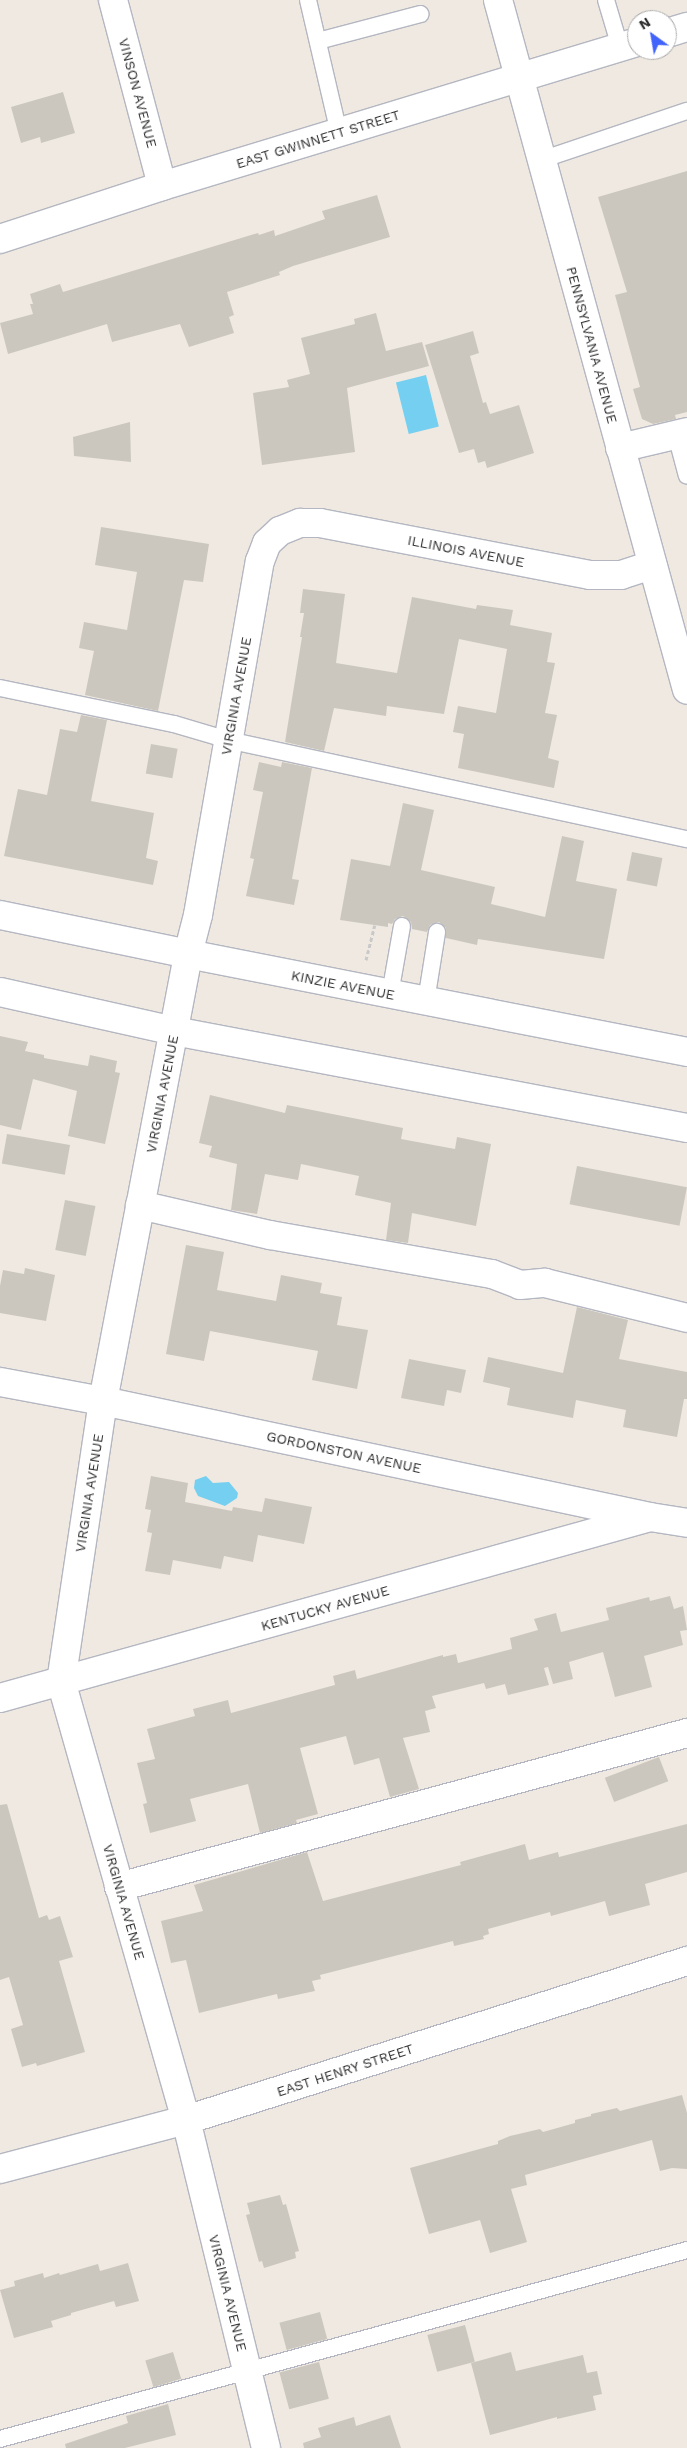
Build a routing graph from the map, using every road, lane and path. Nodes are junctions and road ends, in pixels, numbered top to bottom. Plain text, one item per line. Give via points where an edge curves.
1 (113, 0) edge
2 (308, 0) edge
3 (498, 0) edge
4 (607, 0) edge
5 (421, 14) dead end
6 (318, 41) junction
7 (627, 43) edge
8 (627, 45) edge
9 (518, 78) junction
10 (687, 111) edge
11 (339, 133) junction
12 (541, 160) junction
13 (162, 186) junction
14 (0, 239) edge
15 (681, 433) edge
16 (620, 448) junction
17 (687, 476) edge
18 (280, 531) joint
19 (652, 565) junction
20 (680, 645) edge
21 (0, 688) edge
22 (687, 690) edge
23 (228, 740) junction
24 (687, 840) edge
25 (0, 915) edge
26 (375, 925) dead end
27 (402, 926) dead end
28 (437, 932) dead end
29 (188, 954) junction
30 (360, 988) junction
31 (0, 992) edge
32 (390, 994) junction
33 (426, 1001) junction
34 (174, 1031) junction
35 (687, 1052) edge
36 (687, 1128) edge
37 (140, 1205) junction
38 (687, 1318) edge
39 (0, 1382) edge
40 (103, 1401) junction
41 (650, 1517) junction
42 (687, 1523) edge
43 (61, 1682) junction
44 (0, 1698) edge
45 (687, 1733) edge
46 (119, 1887) junction
47 (687, 1961) edge
48 (186, 2120) junction
49 (0, 2169) edge
50 (687, 2250) edge
51 (248, 2373) junction
52 (0, 2439) edge
53 (266, 2448) edge

1 - 13 street, VINSON AVENUE
2 - 6 lane
3 - 9 street, PENNSYLVANIA AVENUE
4 - 7 lane
5 - 6 lane
6 - 11 lane
8 - 9 street, EAST GWINNETT STREET
9 - 11 street, EAST GWINNETT STREET
9 - 12 street, PENNSYLVANIA AVENUE
10 - 12 lane
11 - 13 street, EAST GWINNETT STREET
12 - 16 street, PENNSYLVANIA AVENUE
13 - 14 street, EAST GWINNETT STREET
15 - 16 street
15 - 17 lane
16 - 19 street, PENNSYLVANIA AVENUE
18 - 19 street, ILLINOIS AVENUE via 300,523 320,523 590,575 622,575
18 - 23 street, VIRGINIA AVENUE via 267,543 260,561
19 - 20 street, PENNSYLVANIA AVENUE
20 - 22 street, PENNSYLVANIA AVENUE
21 - 23 lane via 174,724
23 - 24 lane
23 - 29 street, VIRGINIA AVENUE via 198,916
25 - 29 street, KINZIE AVENUE
26 - 30 path
27 - 32 lane
28 - 33 lane
29 - 30 street, KINZIE AVENUE
29 - 34 street, VIRGINIA AVENUE
30 - 32 street, KINZIE AVENUE
31 - 34 street
32 - 33 street, KINZIE AVENUE
33 - 35 street, KINZIE AVENUE
34 - 36 street
34 - 37 street, VIRGINIA AVENUE
37 - 38 street via 270,1235 492,1274 520,1285 545,1283
37 - 40 street, VIRGINIA AVENUE
39 - 40 street, GORDONSTON AVENUE
40 - 41 street, GORDONSTON AVENUE
40 - 43 street, VIRGINIA AVENUE
41 - 42 street, GORDONSTON AVENUE
41 - 43 street, KENTUCKY AVENUE
43 - 44 street, KENTUCKY AVENUE
43 - 46 street, VIRGINIA AVENUE
45 - 46 street
46 - 48 street, VIRGINIA AVENUE
47 - 48 street, EAST HENRY STREET
48 - 49 street, EAST HENRY STREET
48 - 51 street, VIRGINIA AVENUE
50 - 51 lane
51 - 52 lane
51 - 53 street, VIRGINIA AVENUE

